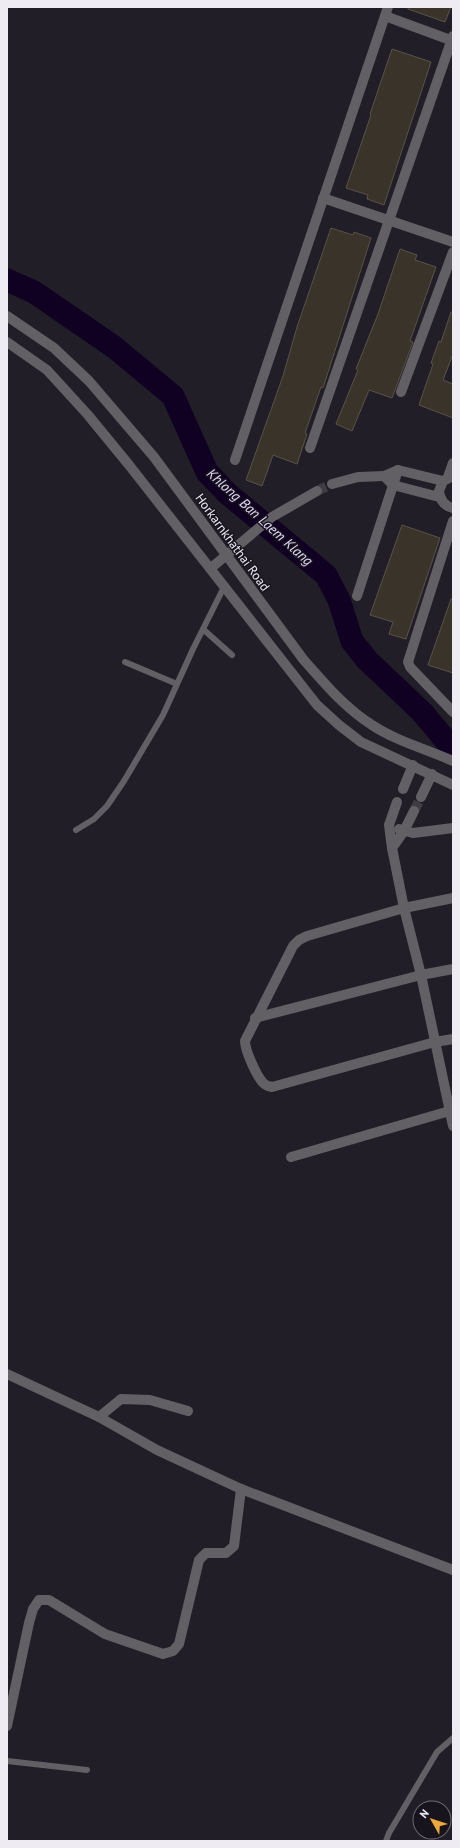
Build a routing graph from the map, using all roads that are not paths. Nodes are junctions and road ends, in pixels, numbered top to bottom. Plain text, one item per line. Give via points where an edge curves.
1 (387, 11) edge
2 (452, 39) edge
3 (323, 198) junction
4 (390, 221) junction
5 (453, 242) edge
6 (453, 252) edge
7 (7, 316) edge
8 (7, 342) edge
9 (401, 392) dead end
10 (310, 448) dead end
11 (235, 460) dead end
12 (453, 463) edge
13 (398, 470) junction
14 (384, 476) junction
15 (448, 478) edge
16 (332, 484) tunnel mouth
17 (393, 484) junction
18 (317, 491) tunnel mouth
19 (439, 497) junction
20 (453, 508) edge
21 (453, 521) edge
22 (226, 555) junction
23 (211, 568) junction
24 (224, 587) junction
25 (357, 596) dead end
26 (204, 630) junction
27 (232, 655) dead end
28 (125, 662) dead end
29 (177, 684) junction
30 (453, 712) edge
31 (453, 761) edge
32 (413, 765) junction
33 (432, 774) junction
34 (453, 785) edge
35 (403, 789) dead end
36 (421, 797) tunnel mouth
37 (397, 802) dead end
38 (414, 811) tunnel mouth
39 (390, 825) junction
40 (453, 828) edge
41 (76, 830) dead end
42 (404, 831) junction
43 (392, 848) junction
44 (453, 898) edge
45 (404, 908) junction
46 (453, 969) edge
47 (421, 975) junction
48 (255, 1018) junction
49 (453, 1039) edge
50 (435, 1042) junction
51 (451, 1110) edge
52 (453, 1126) edge
53 (291, 1157) dead end
54 (7, 1374) edge
55 (188, 1411) dead end
56 (99, 1417) junction
57 (241, 1489) junction
58 (453, 1570) edge
59 (7, 1726) edge
60 (453, 1738) edge
61 (7, 1761) edge
62 (87, 1770) dead end
63 (386, 1841) edge

1 - 2 street
1 - 3 street
2 - 4 street
3 - 4 street
3 - 11 street
4 - 5 street
4 - 10 street
6 - 9 street
7 - 22 street, Horkarnkhathai Road via 54,348 88,381 154,457
8 - 23 street via 47,370 88,415
12 - 15 street
13 - 14 street
13 - 15 street
13 - 17 street
14 - 16 street via 358,477
14 - 17 street
15 - 19 street via 439,491
17 - 19 street
17 - 25 street
18 - 22 street via 272,517
19 - 20 street via 446,506
21 - 30 street via 408,662
22 - 23 street
22 - 31 street, Horkarnkhathai Road via 303,659 338,698 372,726
23 - 24 street
24 - 26 lane
24 - 32 street via 317,705 361,742
26 - 27 lane
26 - 29 lane
28 - 29 lane
29 - 41 lane via 164,715 124,782 107,806 94,819
32 - 33 street
32 - 35 street
33 - 34 street
33 - 36 street
37 - 39 street
38 - 42 street
39 - 42 street
39 - 43 street
40 - 42 street via 421,833
42 - 43 street
43 - 45 street
44 - 45 street
45 - 47 street
45 - 48 street via 299,940
46 - 47 street
47 - 48 street
47 - 50 street
48 - 50 street via 245,1047 261,1079 266,1086 272,1087
49 - 50 street
50 - 51 street
51 - 52 street
51 - 53 street
54 - 56 street
55 - 56 street via 150,1400 121,1399
56 - 57 street via 157,1450
57 - 58 street
57 - 59 street via 234,1546 226,1553 206,1553 199,1560 179,1644 173,1651 163,1654 104,1634 49,1600 39,1600 33,1609 29,1624
60 - 63 lane via 437,1752
61 - 62 lane

